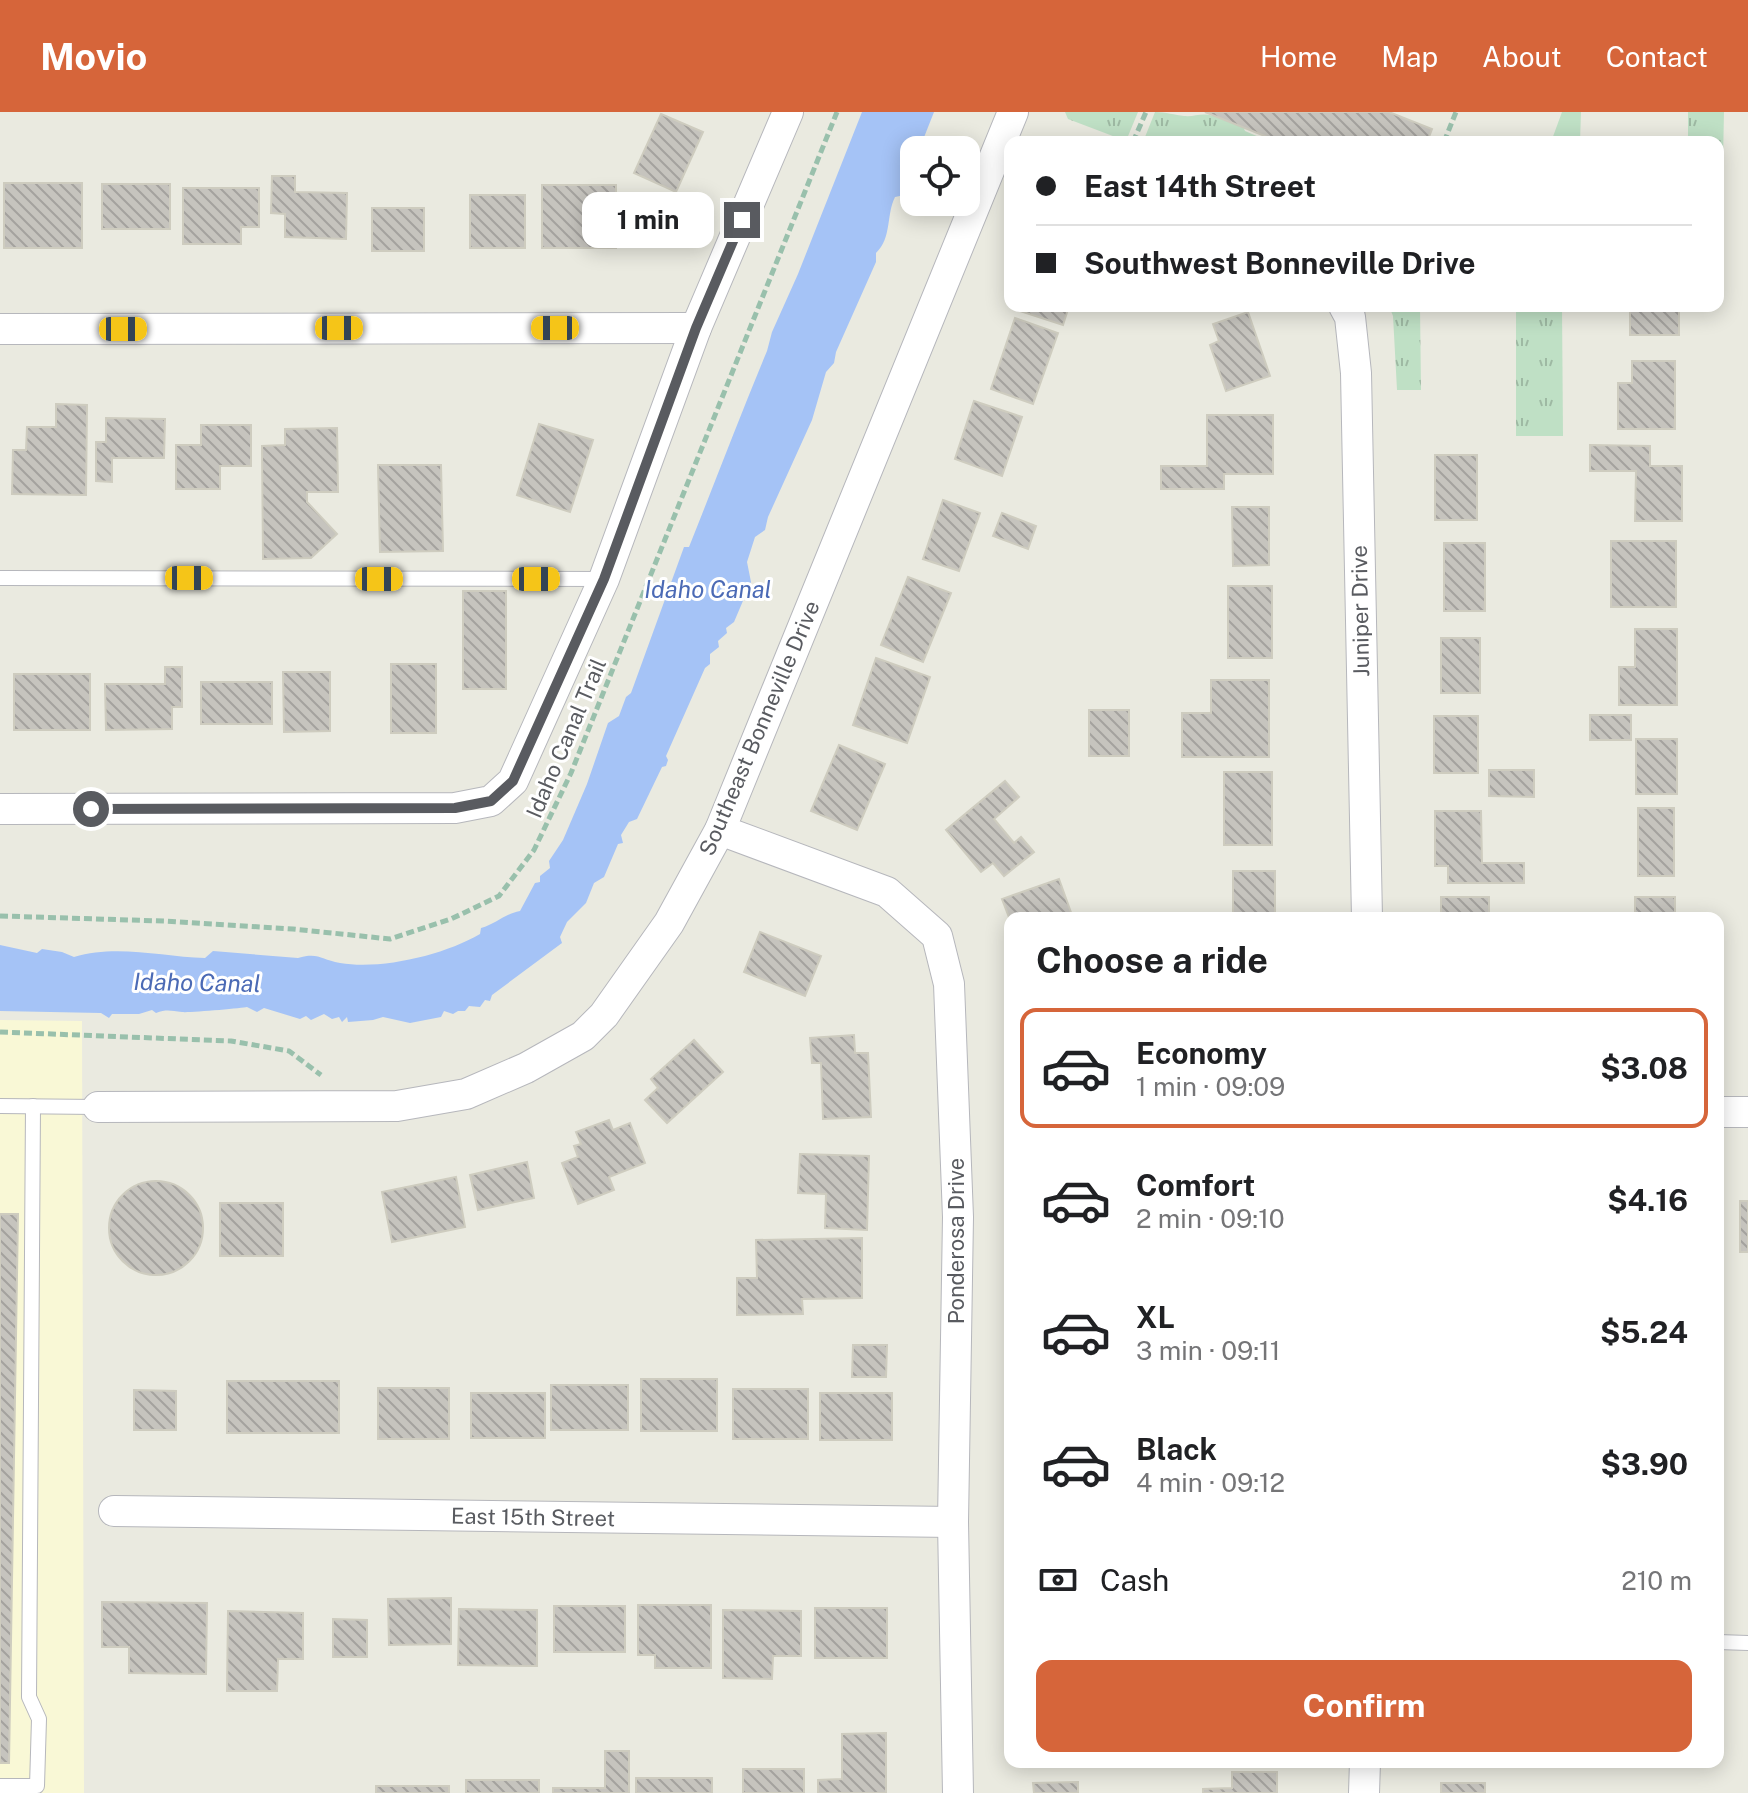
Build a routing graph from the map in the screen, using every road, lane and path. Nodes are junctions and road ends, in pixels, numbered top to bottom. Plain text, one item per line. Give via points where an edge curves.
1 (788, 112) edge
2 (837, 112) edge
3 (1013, 112) edge
4 (1146, 112) edge
5 (1456, 112) edge
6 (1007, 136) edge
7 (1136, 136) edge
8 (1446, 136) edge
9 (1004, 147) edge
10 (1347, 312) edge
11 (696, 328) junction
12 (0, 329) edge
13 (0, 578) edge
14 (604, 579) junction
15 (0, 809) edge
16 (720, 830) junction
17 (1367, 912) edge
18 (0, 916) edge
19 (0, 1032) edge
20 (0, 1106) edge
21 (33, 1106) junction
22 (364, 1106) junction
23 (98, 1107) joint
24 (1724, 1112) edge
25 (1748, 1112) edge
26 (114, 1511) dead end
27 (953, 1522) junction
28 (1724, 1642) edge
29 (1748, 1643) edge
30 (1365, 1768) edge
31 (0, 1786) edge
32 (958, 1793) edge
33 (1364, 1793) edge

1 - 11 street
2 - 18 path, Idaho Canal Trail via 571,773 534,850 499,896 390,939 164,921
3 - 6 street, Southeast Bonneville Drive
4 - 7 path
5 - 8 path
9 - 16 street, Southeast Bonneville Drive
10 - 17 street, Juniper Drive via 1356,373
11 - 12 street
11 - 14 street
13 - 14 lane
14 - 15 street via 513,781 491,801 455,808
16 - 22 street, Southeast Bonneville Drive via 669,923 583,1036 466,1094
16 - 27 street, Ponderosa Drive via 887,892 937,936 949,984 958,1217
19 - 22 path via 231,1041 289,1051
20 - 21 lane
21 - 23 lane
21 - 31 lane via 29,1697 39,1719 37,1786
22 - 23 street, Southeast Bonneville Drive
24 - 25 street
26 - 27 street, East 15th Street
27 - 32 street, Ponderosa Drive
28 - 29 lane
30 - 33 street

